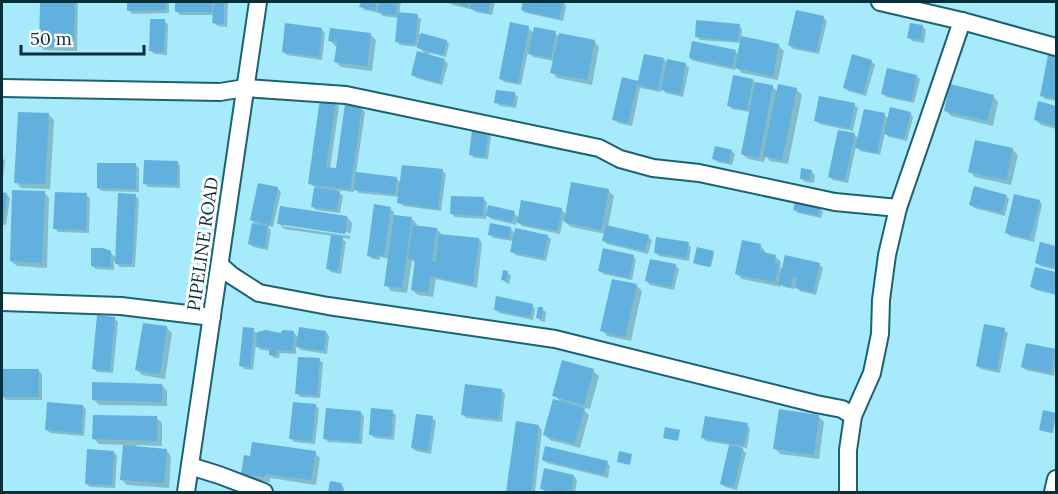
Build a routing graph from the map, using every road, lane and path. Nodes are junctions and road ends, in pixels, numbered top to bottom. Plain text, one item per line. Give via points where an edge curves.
1 (258, 2) edge
2 (880, 2) edge
3 (962, 21) junction
4 (1056, 47) edge
5 (2, 88) edge
6 (245, 88) junction
7 (898, 208) junction
8 (220, 265) junction
9 (2, 302) edge
10 (212, 316) junction
11 (853, 416) junction
12 (190, 466) junction
13 (1056, 479) edge
14 (186, 492) edge
15 (264, 492) edge
16 (848, 492) edge
17 (1053, 492) edge

1 - 6 street, PIPELINE ROAD
2 - 3 street
3 - 4 street
3 - 7 street
5 - 6 street via 220,92
6 - 7 street via 346,95 599,148 620,159 653,168 699,172 835,202
6 - 8 street, PIPELINE ROAD
7 - 11 street via 887,255 872,373
8 - 10 street, PIPELINE ROAD
8 - 11 street via 260,293 555,339 842,409
9 - 10 street via 121,306
10 - 12 street, PIPELINE ROAD
11 - 16 street
12 - 14 street, PIPELINE ROAD
12 - 15 street
13 - 17 street

